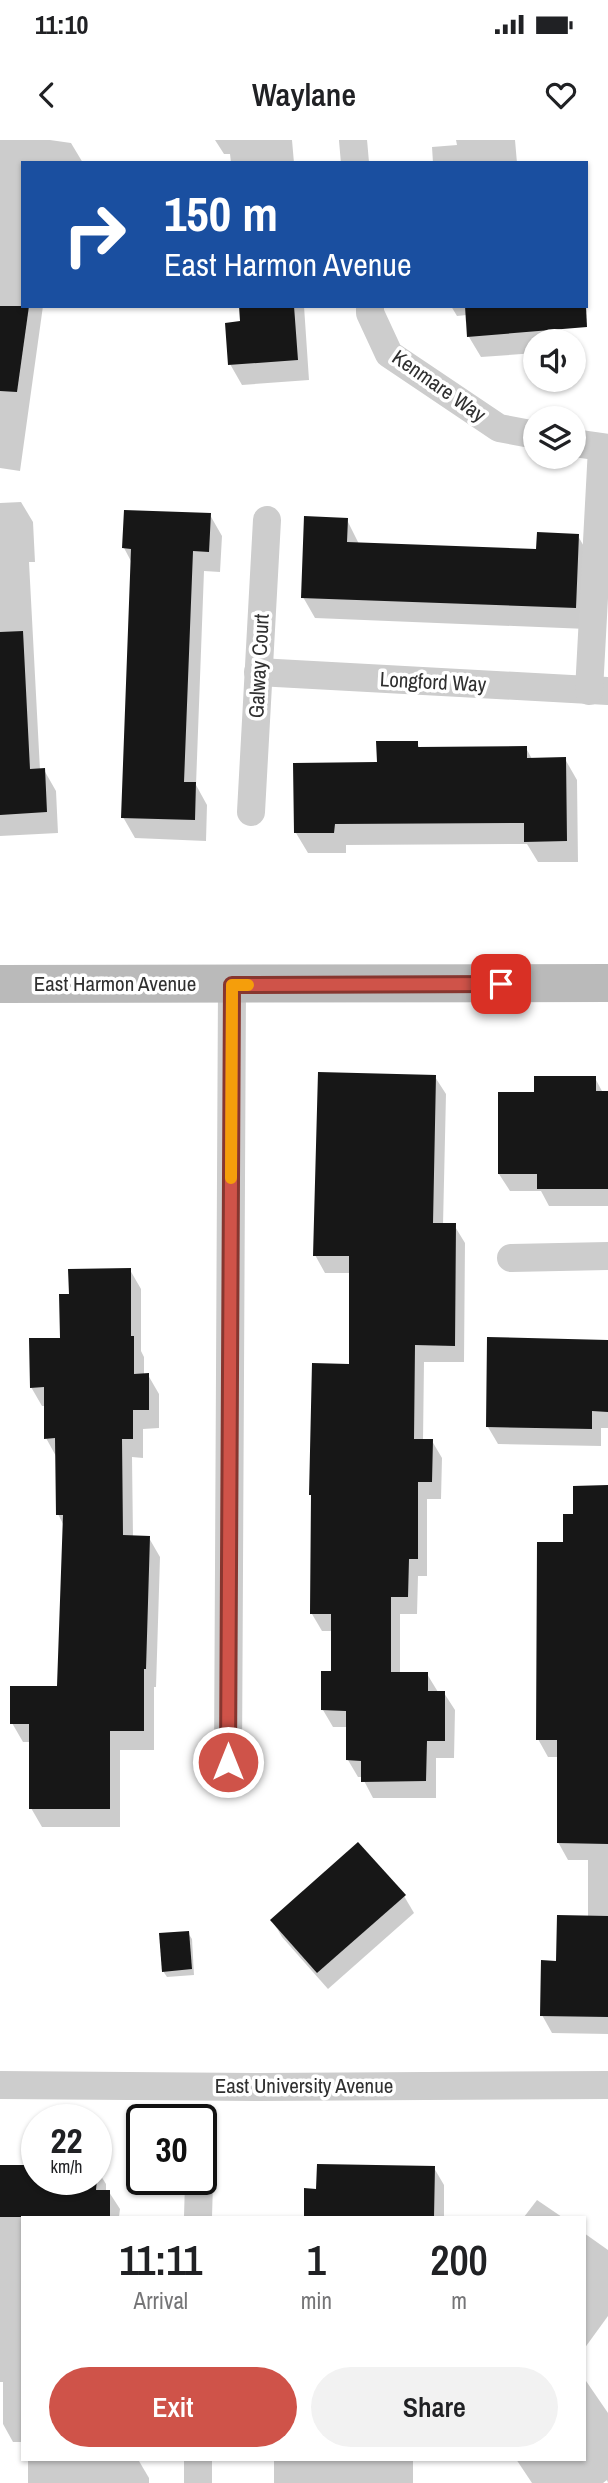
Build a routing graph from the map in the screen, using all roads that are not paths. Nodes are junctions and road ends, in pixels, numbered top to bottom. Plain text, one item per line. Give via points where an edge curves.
1 (353, 140) edge
2 (355, 161) edge
3 (370, 308) edge
4 (523, 433) edge
5 (586, 445) edge
6 (605, 448) edge
7 (267, 520) dead end
8 (258, 672) junction
9 (598, 691) edge
10 (251, 812) dead end
11 (0, 984) edge
12 (608, 984) edge
13 (232, 985) junction
14 (608, 1256) edge
15 (511, 1258) dead end
16 (228, 1762) dead end
17 (0, 2085) edge
18 (608, 2085) edge
19 (198, 2195) edge
20 (198, 2216) edge
21 (198, 2461) edge
22 (198, 2483) edge

1 - 2 street
3 - 4 street, Kenmare Way via 389,354 499,428
5 - 6 street
6 - 9 street
7 - 8 street, Galway Court
8 - 9 street, Longford Way
8 - 10 street, Galway Court
11 - 13 main road, East Harmon Avenue
12 - 13 main road, East Harmon Avenue
13 - 16 street
14 - 15 street
17 - 18 street, East University Avenue
19 - 20 street
21 - 22 street

